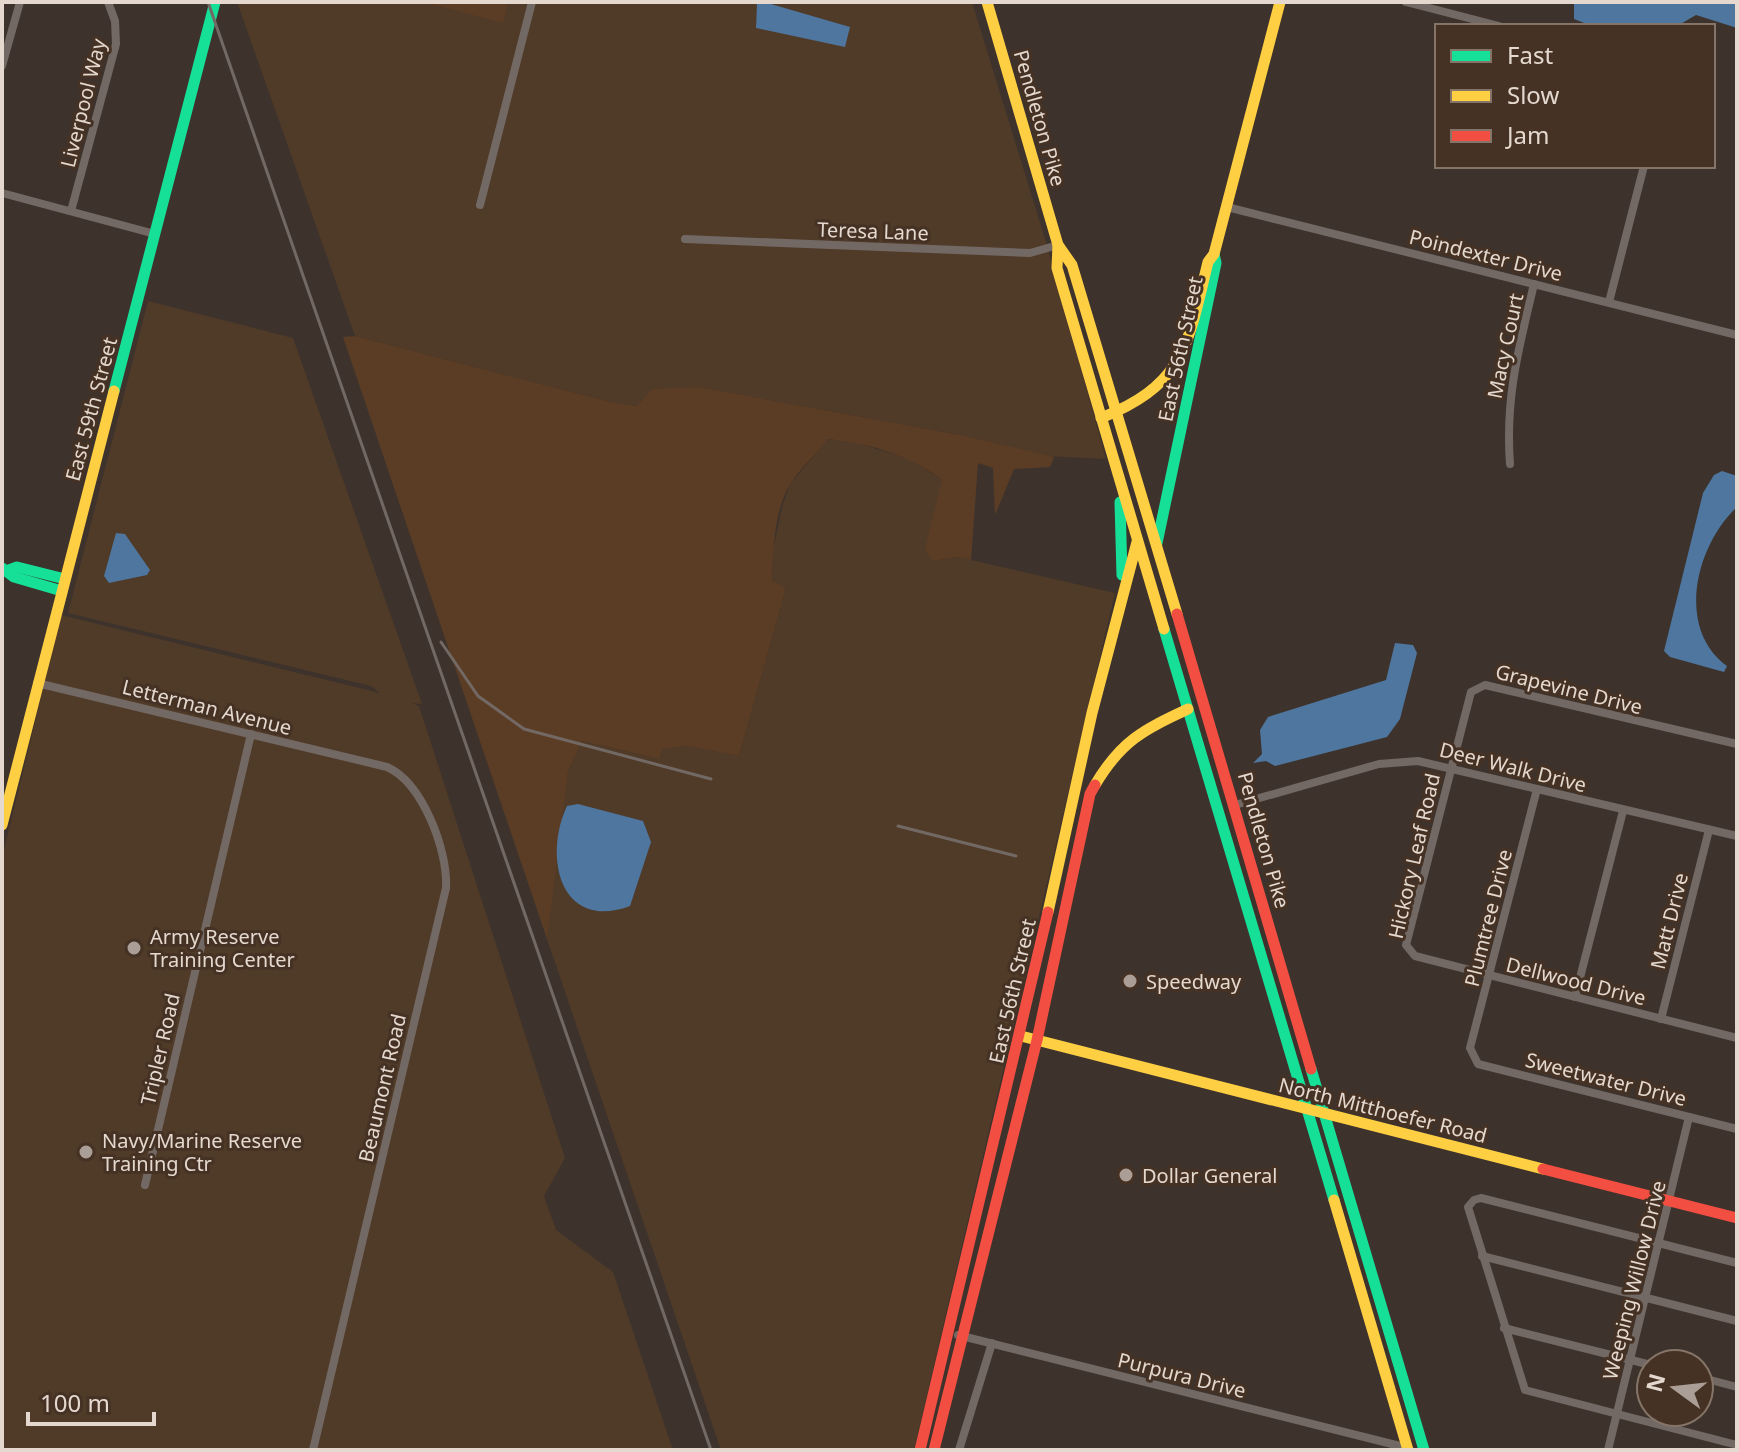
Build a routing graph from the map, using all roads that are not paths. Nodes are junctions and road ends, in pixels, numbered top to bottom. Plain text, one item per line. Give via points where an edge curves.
1 (20, 2) edge
2 (108, 2) edge
3 (215, 2) edge
4 (532, 2) edge
5 (987, 2) edge
6 (1280, 2) edge
7 (1406, 2) edge
8 (1491, 24) edge
9 (2, 66) edge
10 (1643, 168) edge
11 (2, 193) edge
12 (480, 205) dead end
13 (1227, 207) junction
14 (71, 211) junction
15 (155, 234) junction
16 (685, 239) dead end
17 (1058, 245) junction
18 (1214, 254) junction
19 (1534, 284) junction
20 (1609, 302) junction
21 (1737, 335) edge
22 (1117, 413) junction
23 (1101, 418) junction
24 (1510, 464) dead end
25 (1116, 467) junction
26 (1137, 539) junction
27 (1156, 545) junction
28 (6, 569) edge
29 (63, 585) junction
30 (1120, 598) junction
31 (37, 683) junction
32 (1188, 709) junction
33 (251, 734) junction
34 (1737, 744) edge
35 (370, 762) joint
36 (1452, 767) junction
37 (1537, 789) junction
38 (1235, 805) junction
39 (1623, 811) junction
40 (2, 825) edge
41 (1709, 830) junction
42 (1737, 836) edge
43 (1409, 953) joint
44 (1490, 976) junction
45 (1575, 997) junction
46 (1661, 1019) junction
47 (1021, 1036) junction
48 (1737, 1038) edge
49 (1037, 1040) junction
50 (1471, 1056) joint
51 (1308, 1109) junction
52 (1326, 1114) junction
53 (1689, 1117) junction
54 (1737, 1129) edge
55 (145, 1185) dead end
56 (1670, 1202) junction
57 (1737, 1218) edge
58 (1660, 1244) junction
59 (1482, 1256) junction
60 (1737, 1263) edge
61 (1646, 1298) junction
62 (1737, 1321) edge
63 (1504, 1328) junction
64 (948, 1333) junction
65 (965, 1337) junction
66 (992, 1343) junction
67 (1631, 1360) junction
68 (1635, 1361) edge
69 (1715, 1381) edge
70 (1737, 1387) edge
71 (1616, 1415) junction
72 (1737, 1445) edge
73 (1408, 1449) edge
74 (313, 1450) edge
75 (920, 1450) edge
76 (934, 1450) edge
77 (959, 1450) edge
78 (1424, 1450) edge
79 (1608, 1450) edge

1 - 9 street
2 - 14 street, Liverpool Way via 116,44
3 - 15 main road, East 59th Street
4 - 12 street
5 - 17 main road, Pendleton Pike
6 - 13 main road, East 56th Street
7 - 8 street
10 - 20 street
11 - 14 street
13 - 18 main road, East 56th Street
13 - 19 street, Poindexter Drive
14 - 15 street
15 - 29 main road, East 59th Street
16 - 17 street, Teresa Lane via 1030,253
17 - 22 main road, Pendleton Pike via 1076,278
17 - 23 main road, Pendleton Pike via 1057,268
18 - 22 main road, East 56th Street via 1180,360 1154,394
18 - 27 main road, East 56th Street via 1204,327
19 - 20 street, Poindexter Drive
19 - 24 street, Macy Court via 1510,382
20 - 21 street, Poindexter Drive
22 - 23 main road, East 56th Street
22 - 27 main road, Pendleton Pike
23 - 25 main road, Pendleton Pike
25 - 26 main road, Pendleton Pike
25 - 30 main road via 1123,530
26 - 30 main road, East 56th Street
26 - 32 main road, Pendleton Pike
27 - 38 main road, Pendleton Pike
28 - 29 main road via 14,577
29 - 31 main road, East 59th Street
30 - 47 main road, East 56th Street
31 - 33 street, Letterman Avenue
31 - 40 main road, East 59th Street
32 - 49 main road, East 56th Street via 1129,740 1112,756 1090,794
32 - 51 main road, Pendleton Pike
33 - 35 street, Letterman Avenue
33 - 55 street, Tripler Road
34 - 36 street, Grapevine Drive via 1483,685 1471,692
35 - 74 street, Beaumont Road via 398,772 419,794 444,864 446,888
36 - 37 street, Deer Walk Drive
36 - 38 street, Deer Walk Drive via 1414,761 1379,764
36 - 43 street, Hickory Leaf Road via 1406,945
37 - 39 street, Deer Walk Drive
37 - 44 street, Plumtree Drive
38 - 52 main road, Pendleton Pike
39 - 41 street, Deer Walk Drive
39 - 45 street
41 - 42 street, Deer Walk Drive
41 - 46 street, Matt Drive
43 - 44 street, Dellwood Drive
44 - 45 street, Dellwood Drive
44 - 50 street, Plumtree Drive
45 - 46 street, Dellwood Drive
46 - 48 street, Dellwood Drive
47 - 49 main road, North Mitthoefer Road
47 - 64 main road, East 56th Street
49 - 51 main road, North Mitthoefer Road
49 - 65 main road, East 56th Street
50 - 53 street, Sweetwater Drive via 1478,1064
51 - 52 main road, North Mitthoefer Road
51 - 73 main road, Pendleton Pike
52 - 56 main road, North Mitthoefer Road
52 - 78 main road, Pendleton Pike
53 - 54 street, Sweetwater Drive
53 - 56 street, Weeping Willow Drive
56 - 57 main road, North Mitthoefer Road
56 - 58 street, Weeping Willow Drive
58 - 59 street via 1477,1198 1468,1209
58 - 60 street
58 - 61 street, Weeping Willow Drive
59 - 61 street
59 - 63 street
61 - 62 street
61 - 67 street, Weeping Willow Drive
63 - 67 street
63 - 71 street via 1526,1391
64 - 65 street, Purpura Drive
64 - 75 main road, East 56th Street
65 - 66 street, Purpura Drive
65 - 76 main road, East 56th Street
66 - 73 street, Purpura Drive
66 - 77 street
67 - 68 street
67 - 71 street, Weeping Willow Drive
69 - 70 street
71 - 72 street
71 - 79 street, Weeping Willow Drive

